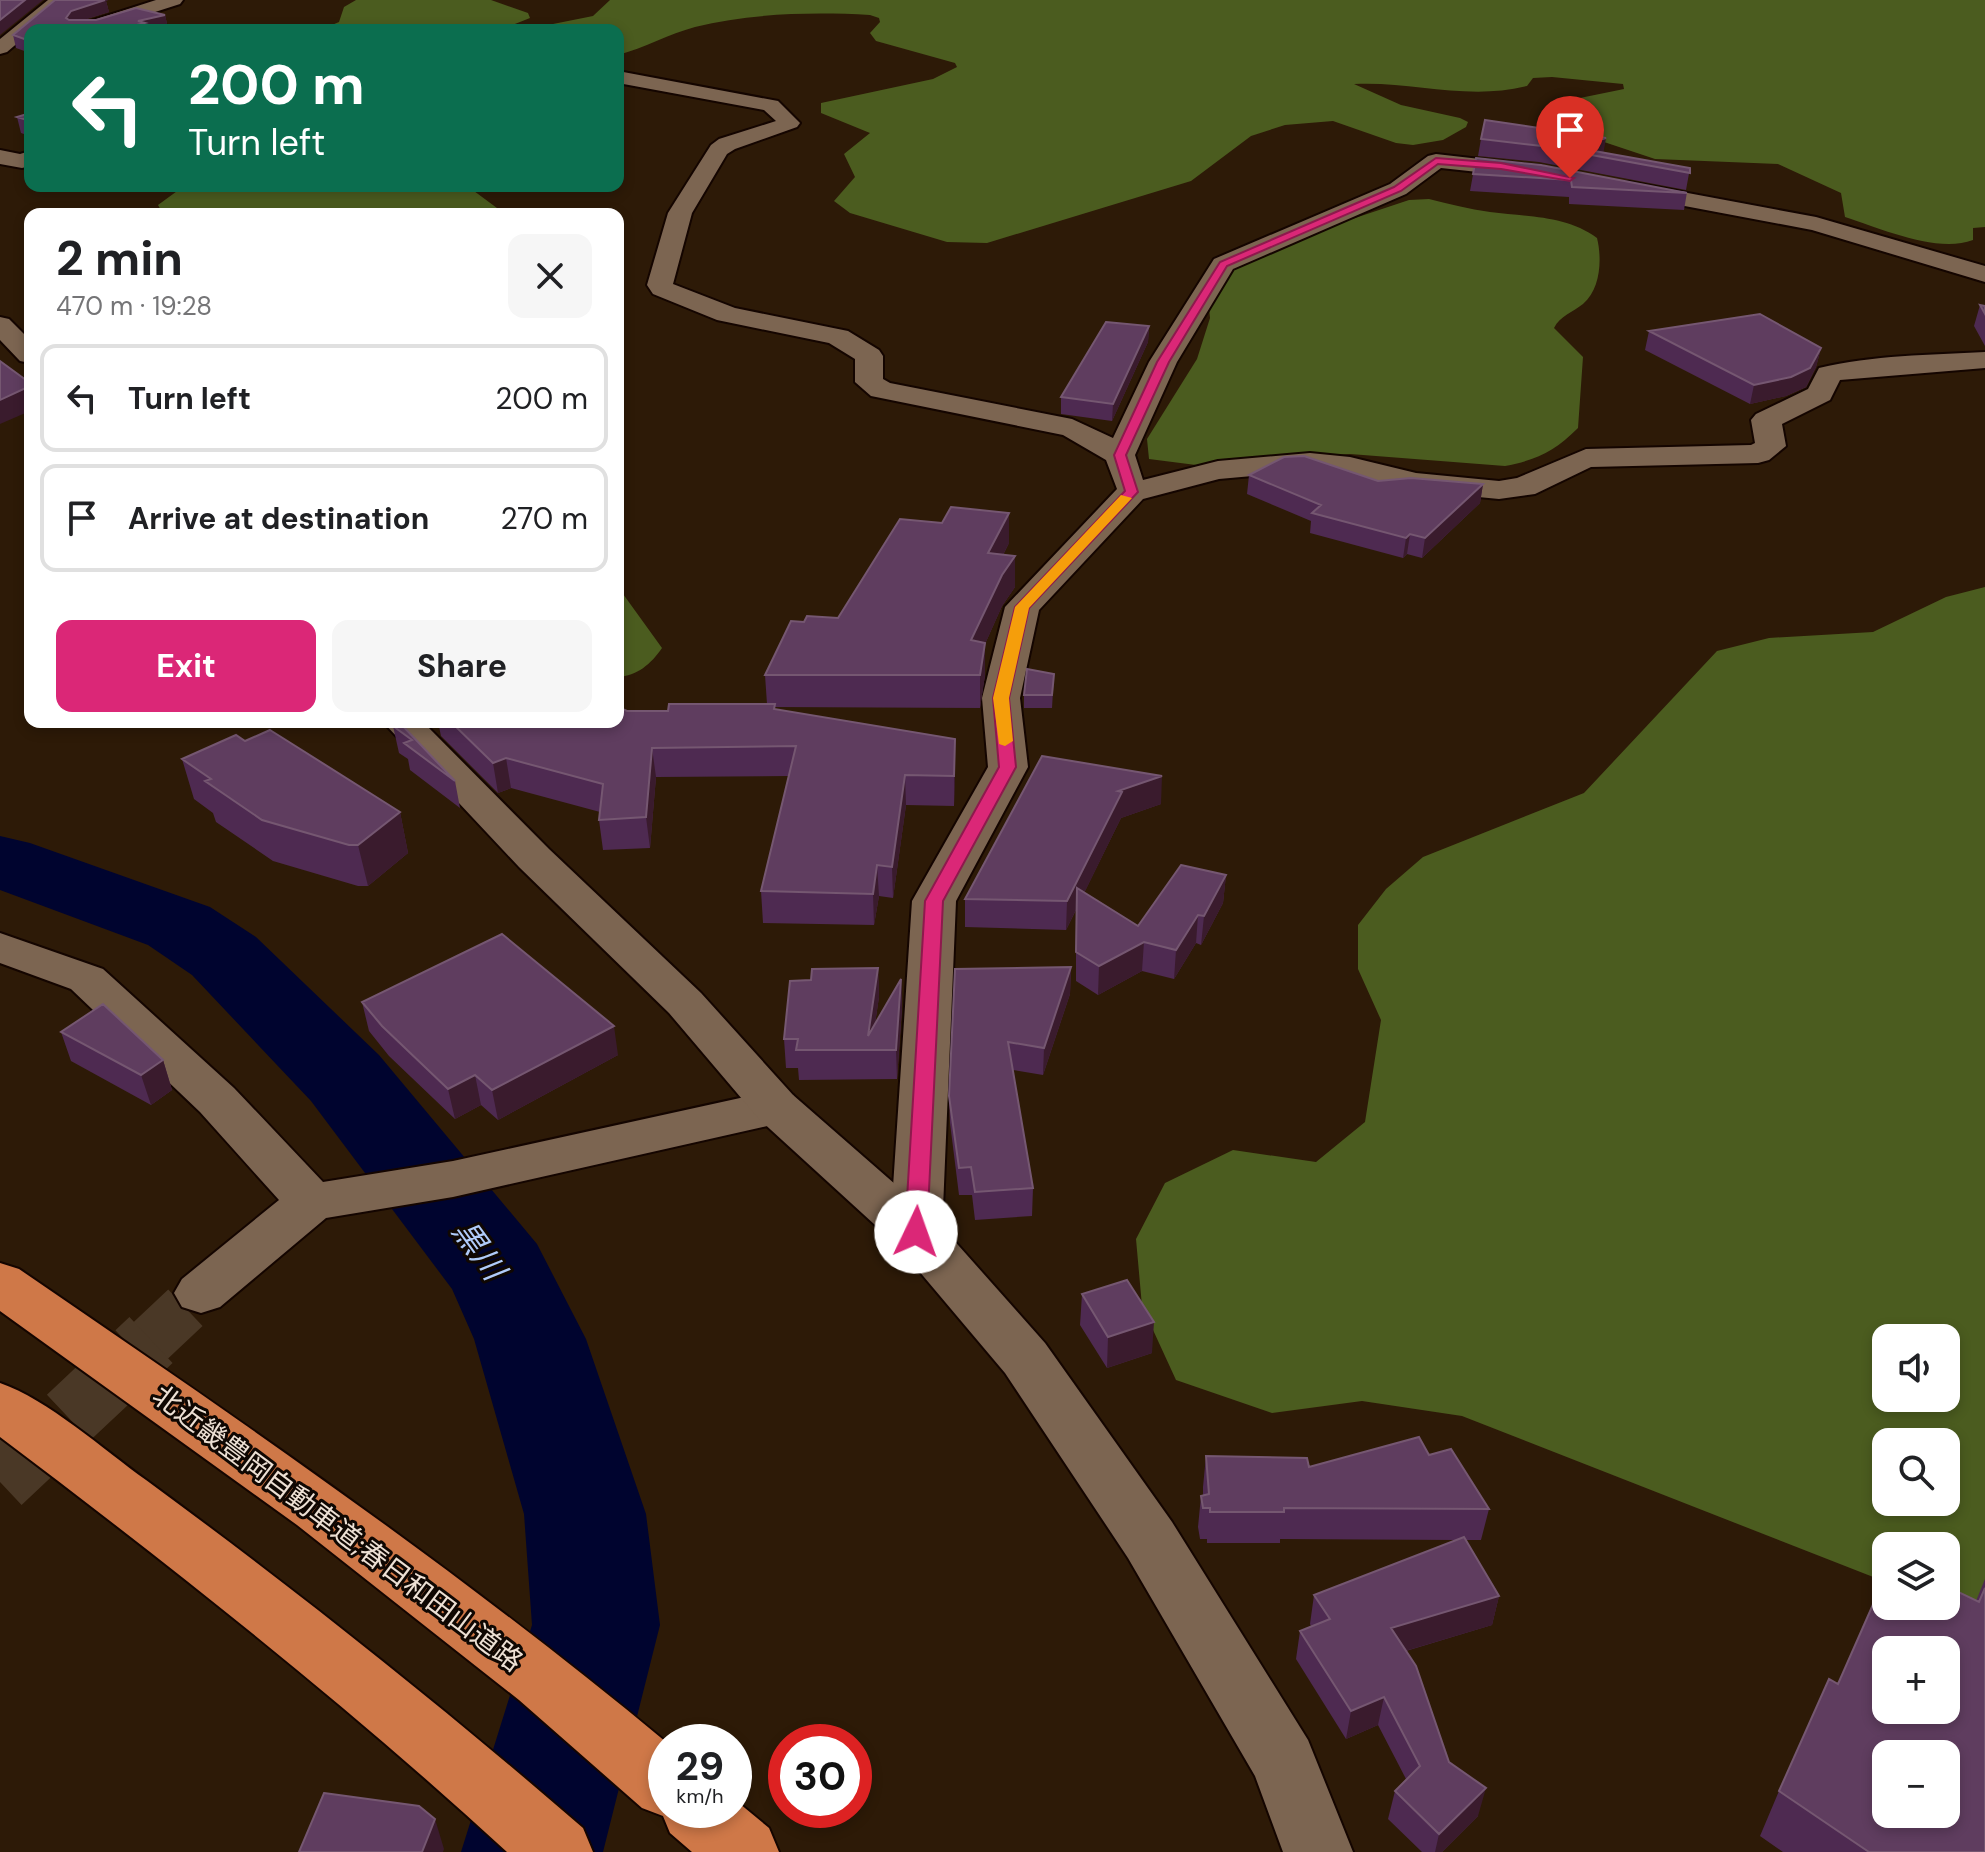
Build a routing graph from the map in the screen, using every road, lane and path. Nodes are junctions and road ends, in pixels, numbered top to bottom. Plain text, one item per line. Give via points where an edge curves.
1 (59, 0) edge
2 (174, 0) edge
3 (30, 24) edge
4 (100, 24) edge
5 (24, 28) edge
6 (0, 48) edge
7 (20, 56) edge
8 (0, 65) edge
9 (624, 78) edge
10 (0, 157) edge
11 (24, 160) edge
12 (1554, 175) edge
13 (1600, 184) edge
14 (1985, 274) edge
15 (0, 325) edge
16 (24, 349) edge
17 (1985, 360) edge
18 (1126, 474) junction
19 (408, 728) edge
20 (0, 947) edge
21 (776, 1107) junction
22 (311, 1202) junction
23 (916, 1232) junction
24 (0, 1283) edge
25 (201, 1293) tunnel mouth
26 (0, 1406) edge
27 (648, 1770) edge
28 (716, 1828) edge
29 (558, 1852) edge
30 (744, 1852) edge
31 (1318, 1852) edge

1 - 3 street
2 - 4 street
5 - 6 street
7 - 8 street
9 - 18 street via 771,105 790,123 719,150 680,213 662,289 727,314 858,345 869,356 869,382 881,390 1072,428
10 - 11 street
12 - 18 street via 1436,161 1398,189 1223,264 1163,362
13 - 14 street via 1816,224
15 - 16 street
17 - 18 street via 1829,374 1820,394 1766,420 1771,446 1758,454 1586,458 1524,487 1499,490 1416,482 1310,462
18 - 23 street via 1022,607 1001,698 1008,767 934,901
19 - 21 street via 685,1003
20 - 22 street via 87,979 217,1100
21 - 22 street via 453,1179
21 - 23 street
22 - 25 street
23 - 31 street via 1025,1358 1150,1540 1284,1762
24 - 27 highway, 北近畿豊岡自動車道;春日和田山道路 via 318,1507 542,1679
26 - 29 highway via 121,1494 352,1677
28 - 30 highway

